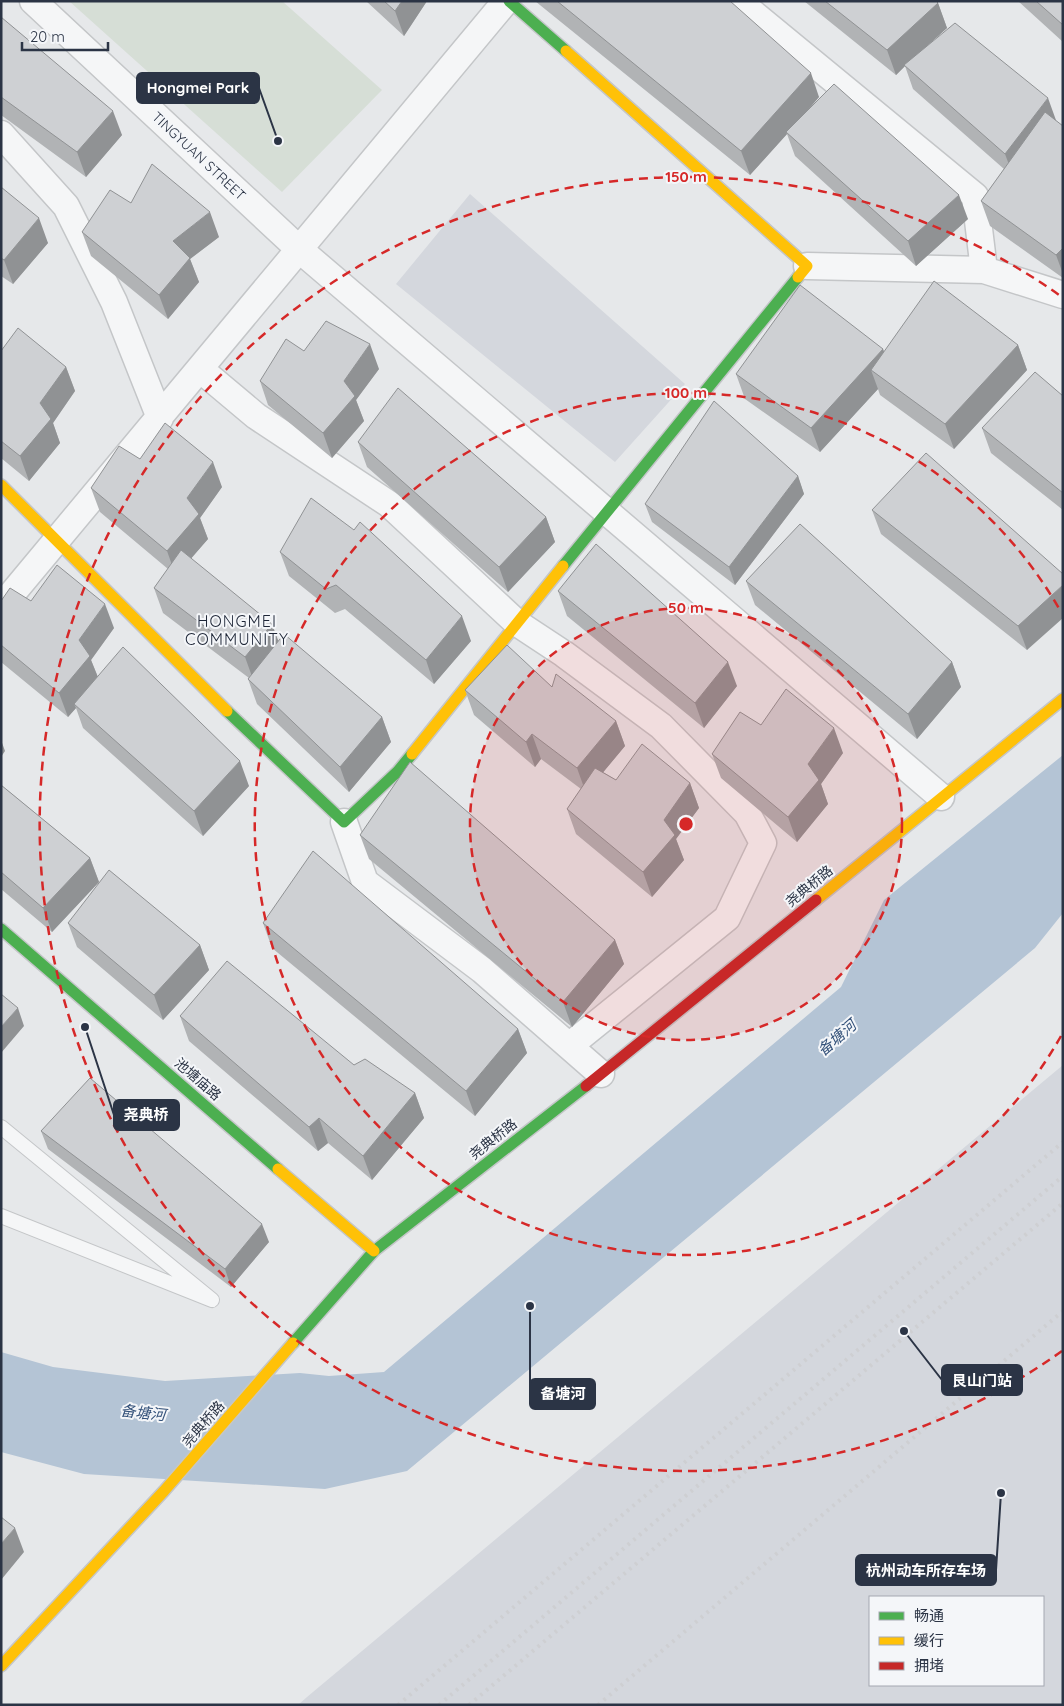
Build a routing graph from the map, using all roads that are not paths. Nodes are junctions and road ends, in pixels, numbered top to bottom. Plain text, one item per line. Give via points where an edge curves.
1 (33, 1) edge
2 (507, 1) edge
3 (738, 1) edge
4 (1, 134) edge
5 (300, 250) junction
6 (807, 266) junction
7 (984, 270) junction
8 (1063, 295) edge
9 (200, 369) junction
10 (160, 418) junction
11 (1, 485) edge
12 (606, 512) junction
13 (56, 541) junction
14 (1, 607) edge
15 (517, 622) junction
16 (1063, 698) edge
17 (941, 798) junction
18 (344, 822) junction
19 (1, 929) edge
20 (569, 1046) junction
21 (601, 1074) junction
22 (1, 1127) edge
23 (1, 1216) edge
24 (374, 1251) junction
25 (5, 1655) edge

1 - 5 street, TINGYUAN STREET
2 - 5 street
2 - 6 street
3 - 7 street via 975,196
4 - 10 street via 66,206 114,302
5 - 9 street
5 - 12 street, TINGYUAN STREET
6 - 7 street
6 - 12 street
7 - 8 street
9 - 10 street
9 - 15 street via 256,416 389,504
10 - 13 street
11 - 13 street
12 - 15 street
12 - 17 street, TINGYUAN STREET
13 - 14 street
13 - 18 street via 272,756
15 - 18 street via 398,771
15 - 20 street via 661,726 747,813 763,843 727,918
16 - 17 street, 尧典桥路
17 - 21 street, 尧典桥路
18 - 20 street via 365,882 482,970
19 - 24 street, 池塘庙路
20 - 21 street
21 - 24 street, 尧典桥路
22 - 23 lane via 212,1300
24 - 25 street, 尧典桥路 via 164,1491

